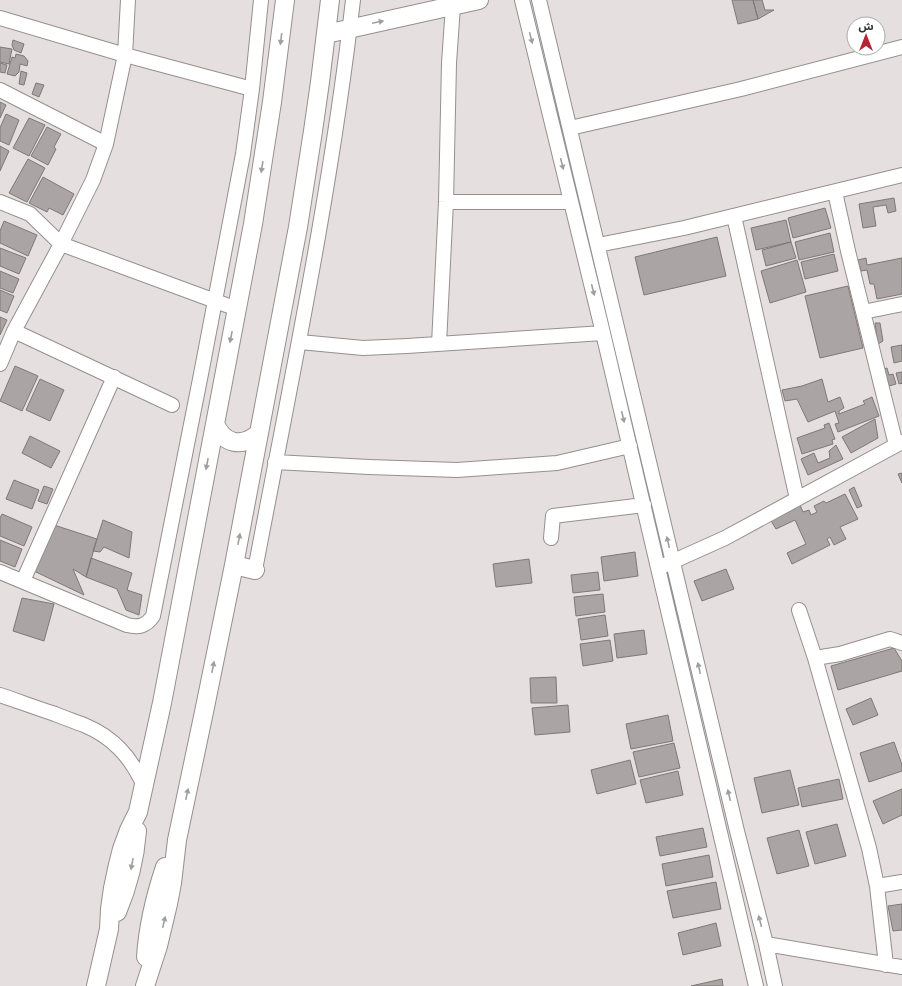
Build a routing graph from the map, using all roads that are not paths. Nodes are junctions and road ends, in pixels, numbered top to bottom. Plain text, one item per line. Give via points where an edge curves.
1 (128, 0) edge
2 (261, 0) edge
3 (285, 0) edge
4 (331, 0) edge
5 (353, 0) edge
6 (479, 0) edge
7 (522, 0) edge
8 (539, 0) edge
9 (453, 6) junction
10 (0, 18) edge
11 (350, 29) junction
12 (326, 34) junction
13 (902, 47) edge
14 (125, 55) junction
15 (252, 89) junction
16 (0, 90) edge
17 (570, 128) junction
18 (106, 144) junction
19 (902, 175) edge
20 (834, 192) junction
21 (0, 202) edge
22 (446, 202) junction
23 (571, 202) junction
24 (734, 216) junction
25 (61, 244) junction
26 (598, 244) junction
27 (215, 301) junction
28 (902, 304) edge
29 (237, 309) junction
30 (864, 312) junction
31 (14, 331) junction
32 (603, 333) junction
33 (300, 342) junction
34 (439, 344) junction
35 (0, 364) edge
36 (114, 377) junction
37 (172, 405) dead end
38 (215, 424) junction
39 (258, 434) junction
40 (899, 443) edge
41 (630, 446) junction
42 (276, 462) junction
43 (797, 499) junction
44 (644, 505) junction
45 (551, 538) dead end
46 (673, 562) junction
47 (234, 565) junction
48 (658, 567) junction
49 (255, 570) joint
50 (0, 572) edge
51 (23, 581) junction
52 (799, 610) dead end
53 (902, 643) edge
54 (815, 658) junction
55 (0, 695) edge
56 (144, 786) junction
57 (902, 882) edge
58 (877, 886) junction
59 (766, 944) junction
60 (886, 965) junction
61 (902, 967) edge
62 (96, 986) edge
63 (145, 986) edge
64 (756, 986) edge
65 (775, 986) edge

1 - 14 street
2 - 15 street
3 -> 29 main road via 266,143
4 - 12 main road
5 - 11 street
6 - 9 main road
7 -> 23 street
8 - 17 street
11 -> 9 main road
9 - 22 street
10 - 14 street
11 - 12 main road
11 - 33 street via 328,182
12 - 39 main road via 298,227
13 - 17 street via 741,89
14 - 15 street
14 - 18 street
15 - 27 street via 243,154
16 - 18 street
17 - 26 street
18 - 25 street via 93,180
19 - 20 street
20 - 24 street
20 - 30 street
21 - 25 street via 30,214
22 - 23 street
22 - 34 street
23 -> 32 street
24 - 26 street
24 - 43 street
25 - 27 street
25 - 31 street
46 -> 26 street
27 - 29 street
27 - 51 street via 153,616 139,627 127,625
28 - 30 street
29 -> 38 main road
30 - 40 street
31 - 35 street
31 - 36 street
32 - 34 street
32 -> 41 street
33 - 34 street via 363,348
33 - 42 street
36 - 37 street
36 - 51 street
38 - 39 main road via 219,432 233,442 251,440
38 -> 56 main road
47 -> 39 main road
40 - 43 street
41 - 42 street via 557,463 457,470
41 - 44 street
42 - 49 street
43 - 46 street via 725,538
44 - 45 street via 553,516
44 - 48 street
46 - 48 street
59 -> 46 street
47 - 49 main road
63 -> 47 main road via 168,904 177,840
48 - 64 street
50 - 51 street
52 - 54 street
53 - 54 street via 890,639 840,654
54 - 58 street via 869,848
55 - 56 street via 83,724 109,739 125,754
56 -> 62 main road via 138,812 127,836 117,869 109,929
57 - 58 street
58 - 60 street
59 - 60 street
59 - 65 street
60 - 61 street

